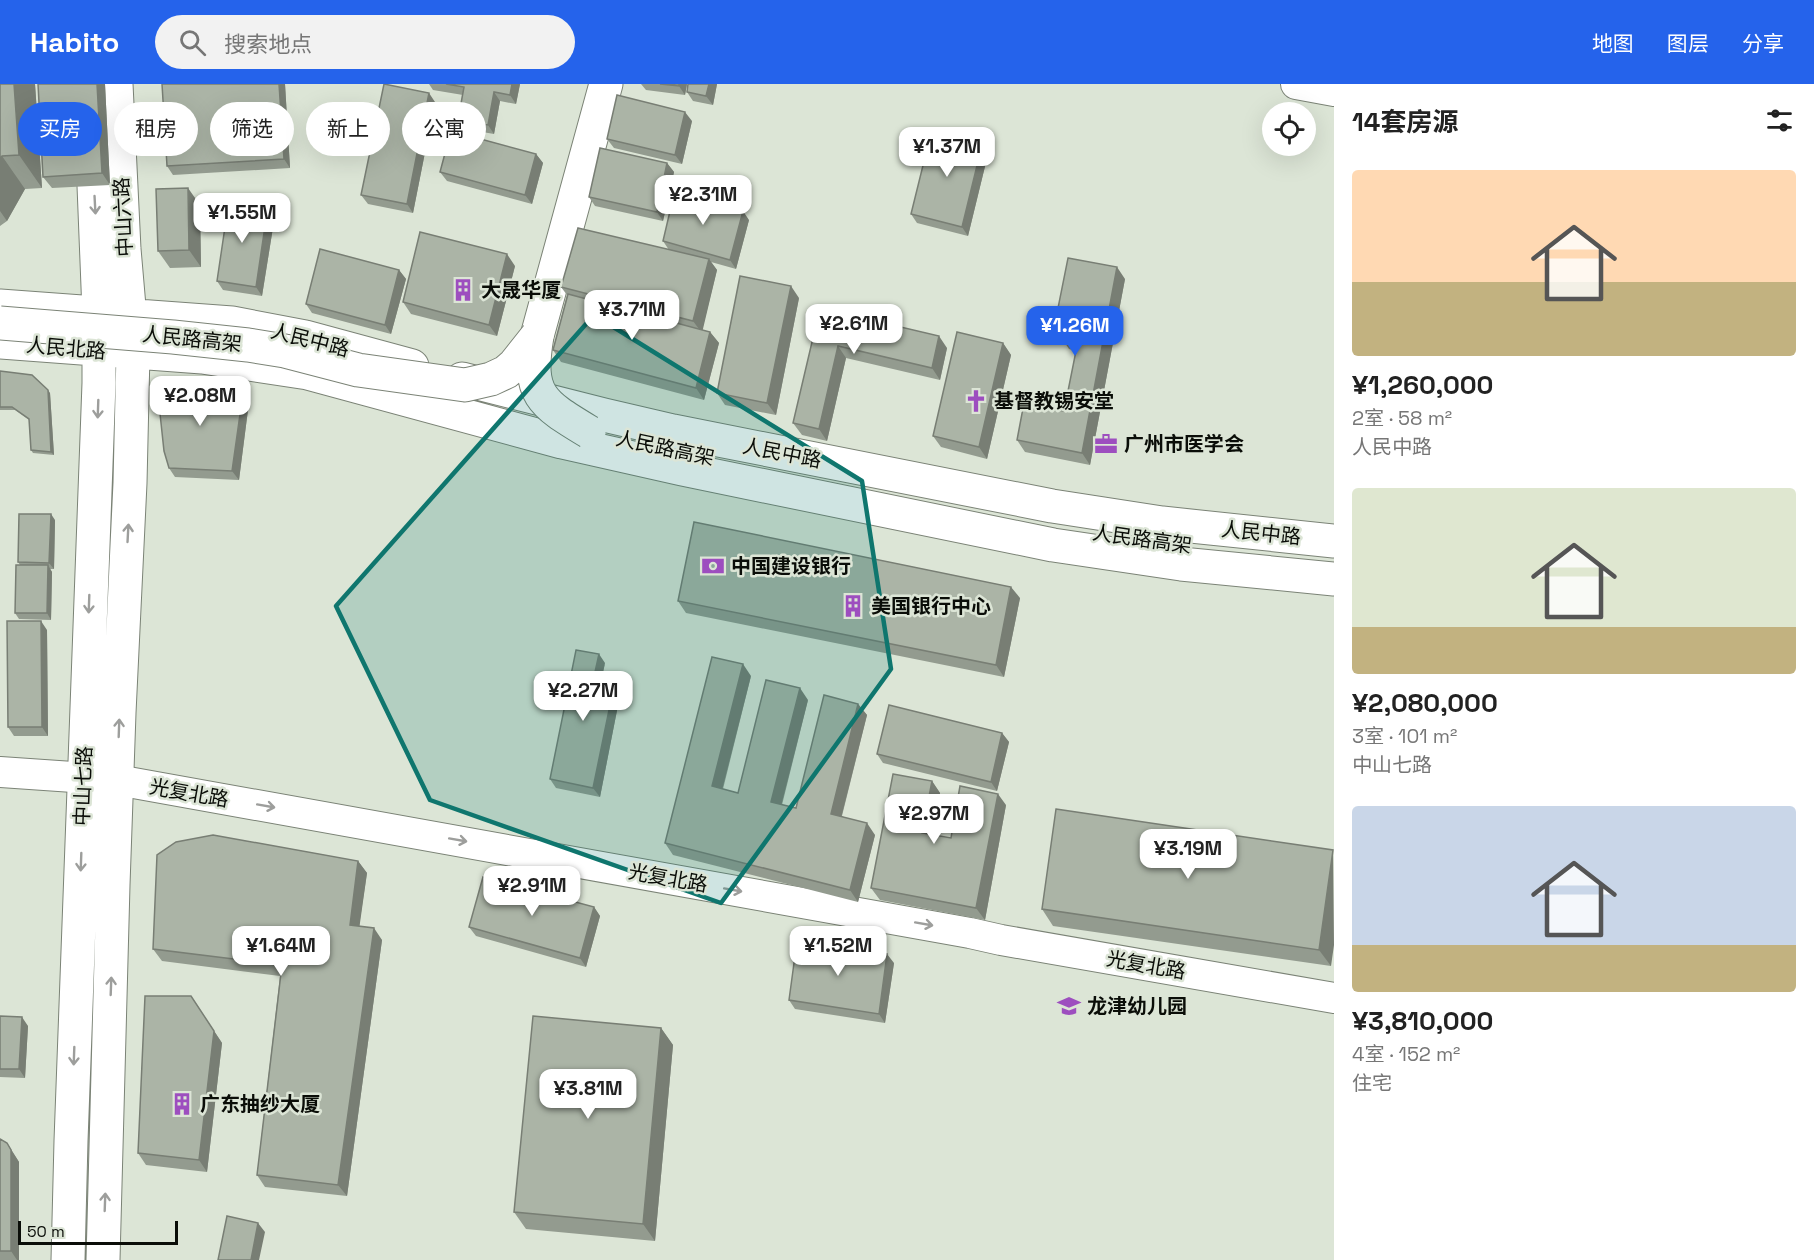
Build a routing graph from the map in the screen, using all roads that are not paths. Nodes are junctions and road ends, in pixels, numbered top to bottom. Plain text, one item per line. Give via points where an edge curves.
1 (90, 84) edge
2 (116, 84) edge
3 (606, 84) edge
4 (1296, 84) edge
5 (1334, 91) edge
6 (0, 306) edge
7 (115, 313) junction
8 (0, 323) edge
9 (537, 336) junction
10 (0, 342) edge
11 (98, 350) junction
12 (133, 353) junction
13 (358, 370) junction
14 (589, 432) junction
15 (1334, 540) edge
16 (1334, 561) edge
17 (1334, 579) edge
18 (0, 772) edge
19 (84, 778) junction
20 (117, 780) junction
21 (1334, 998) edge
22 (68, 1260) edge
23 (103, 1260) edge

1 -> 7 main road, 中山六路
2 - 7 main road, 中山六路 via 124,249
3 - 9 main road
4 - 5 street
6 - 7 main road, 人民北路
7 - 11 main road, 中山七路
7 - 12 main road, 中山七路
7 - 15 main road, 人民中路 via 270,329 604,416 997,495 1162,523
8 - 13 main road, 人民路高架, bridge via 248,345
9 - 13 main road, bridge via 506,372 465,385
9 - 14 main road, bridge via 532,370 537,390 559,414
10 - 11 main road, 人民北路
11 - 12 main road, 人民北路
11 -> 19 main road, 中山七路
12 - 17 main road, 人民中路 via 234,360 308,373 562,442 1074,549
20 -> 12 main road, 中山七路
13 - 14 main road, 人民路高架, bridge
14 - 16 main road, 人民路高架 via 1122,538
18 - 19 street, 光复北路
19 - 20 street, 光复北路
19 -> 22 main road, 中山七路
20 -> 21 street, 光复北路
23 -> 20 main road, 中山七路

